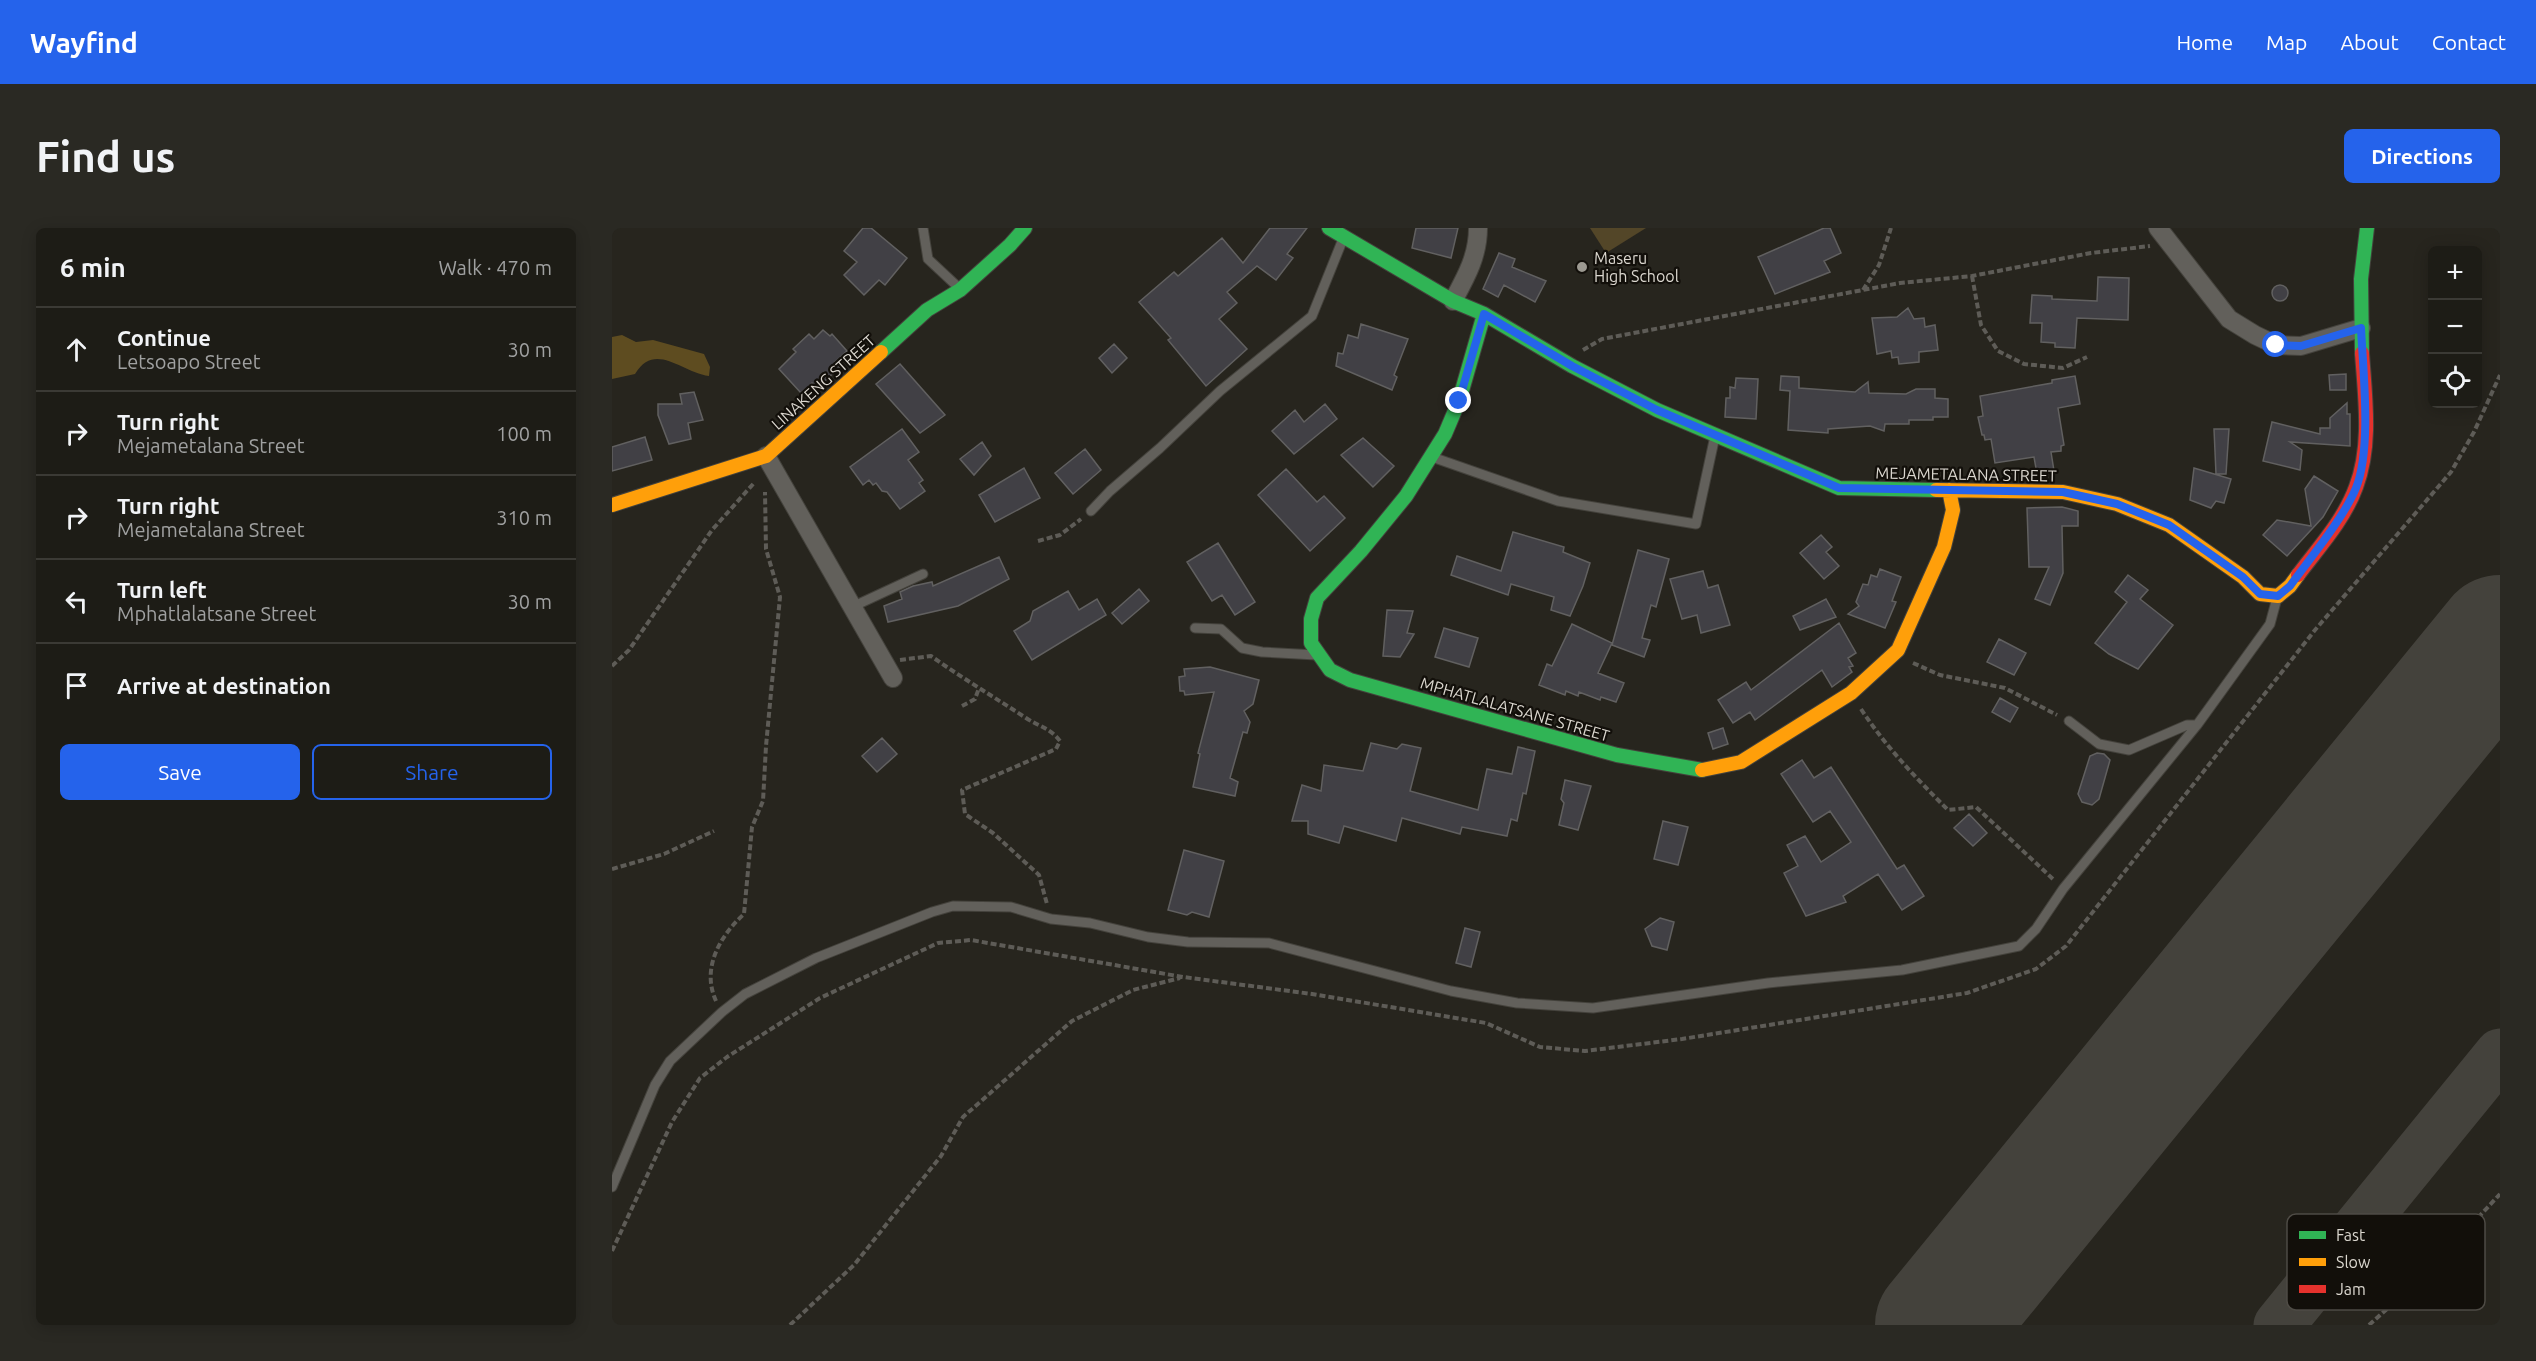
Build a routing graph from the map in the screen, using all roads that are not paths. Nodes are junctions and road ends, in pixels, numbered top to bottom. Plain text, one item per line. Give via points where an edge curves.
1 (923, 228) edge
2 (1025, 228) edge
3 (1329, 228) edge
4 (1478, 228) edge
5 (2158, 228) edge
6 (2367, 228) edge
7 (1344, 237) junction
8 (960, 290) junction
9 (1453, 301) junction
10 (1484, 314) junction
11 (2361, 328) junction
12 (1715, 436) junction
13 (1432, 457) junction
14 (766, 466) junction
15 (1949, 490) junction
16 (612, 504) edge
17 (1091, 511) road end
18 (922, 574) dead end
19 (2278, 596) junction
20 (852, 607) junction
21 (1195, 628) dead end
22 (1318, 655) junction
23 (889, 671) road end
24 (2069, 721) road end
25 (2197, 725) junction
26 (612, 1187) edge

1 - 8 lane via 928,259
2 - 8 street, LINAKENG STREET
3 - 7 street, MEJAMETALANA STREET
4 - 9 street via 1472,266
5 - 11 street via 2229,319 2255,335 2276,345 2301,346
6 - 11 street
7 - 9 street, MEJAMETALANA STREET
7 - 17 lane via 1312,316 1220,391
8 - 14 street, LINAKENG STREET via 927,310
9 - 10 street, MEJAMETALANA STREET
10 - 12 street, MEJAMETALANA STREET via 1572,366
10 - 13 street via 1459,401
11 - 19 street via 2366,412 2357,486 2346,508 2290,586
12 - 13 lane via 1696,524 1558,501
12 - 15 street, MEJAMETALANA STREET via 1839,488
13 - 22 street via 1406,496 1317,598 1311,619 1311,643
14 - 16 street, LINAKENG STREET
14 - 20 street
15 - 19 street, MEJAMETALANA STREET via 2063,492 2117,504 2169,525 2243,577 2260,594
15 - 22 street, MPHATLALATSANE STREET via 1953,510 1944,547 1898,650 1851,693 1742,762 1721,768 1697,771 1617,755 1350,680 1330,670
18 - 20 lane
19 - 25 lane via 2270,624
20 - 23 street
21 - 22 lane via 1221,629 1242,648
24 - 25 lane via 2099,744 2129,750
25 - 26 lane via 2019,946 1902,970 1768,983 1593,1008 1517,1003 1451,991 1269,943 1148,938 1090,923 992,906 953,906 932,912 773,978 722,1012 670,1061 655,1085

